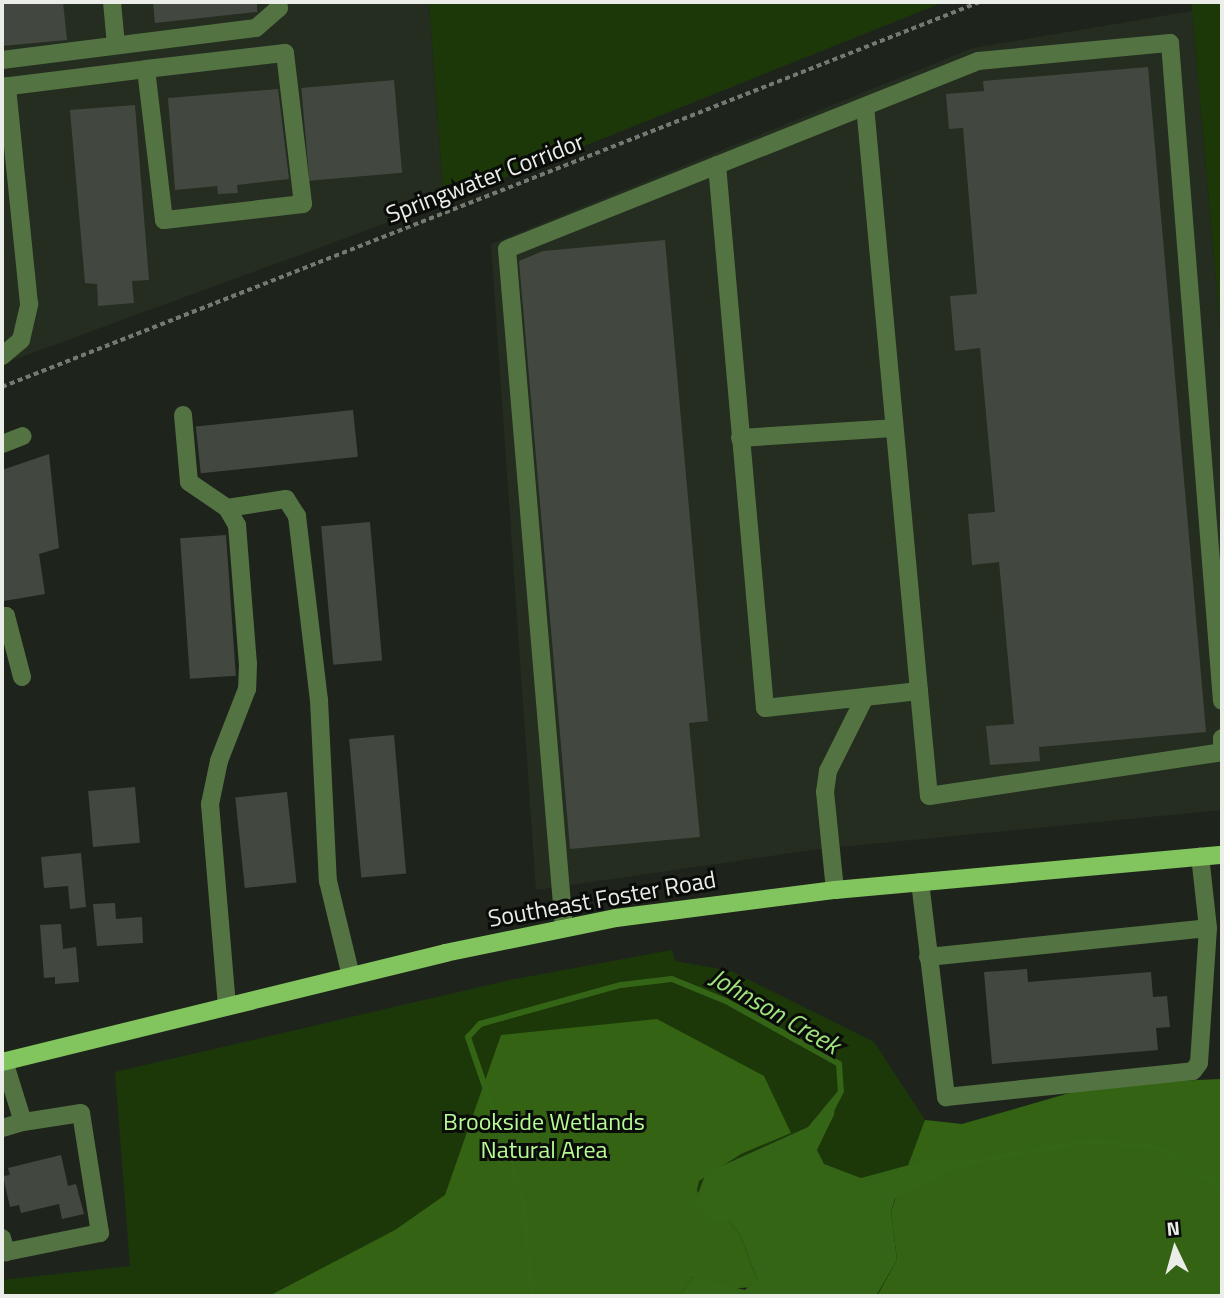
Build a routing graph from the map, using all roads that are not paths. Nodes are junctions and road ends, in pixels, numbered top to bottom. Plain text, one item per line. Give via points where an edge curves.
1 (112, 2) edge
2 (278, 2) edge
3 (116, 46) junction
4 (2, 60) edge
5 (146, 69) junction
6 (5, 86) edge
7 (865, 106) junction
8 (717, 165) junction
9 (2, 356) edge
10 (183, 415) dead end
11 (893, 428) junction
12 (23, 436) dead end
13 (740, 438) junction
14 (2, 444) edge
15 (227, 508) junction
16 (2, 617) edge
17 (22, 677) dead end
18 (919, 691) junction
19 (864, 697) junction
20 (1222, 701) edge
21 (1222, 738) edge
22 (1222, 855) edge
23 (1200, 856) junction
24 (920, 882) junction
25 (835, 890) junction
26 (564, 928) junction
27 (1208, 928) junction
28 (928, 957) junction
29 (351, 976) junction
30 (228, 1006) junction
31 (3, 1061) edge
32 (23, 1122) junction
33 (2, 1128) edge
34 (2, 1238) edge

1 - 3 lane
2 - 3 lane via 279,8 256,28
3 - 4 lane
5 - 5 lane via 285,53 303,204 164,220
5 - 6 lane
6 - 9 lane via 29,304 21,340
7 - 8 lane
7 - 11 lane
7 - 20 lane via 978,61 1170,43
8 - 13 lane
8 - 26 lane via 507,249
10 - 15 lane via 189,482
11 - 13 lane
11 - 18 lane
12 - 14 lane
13 - 19 lane via 765,708
15 - 29 lane via 286,499 297,516 319,700 328,881
15 - 30 lane via 237,525 248,664 247,689 219,761 209,804
16 - 17 lane via 6,616
18 - 19 lane
18 - 21 lane via 929,796 1222,752
19 - 25 lane via 828,771 825,792
22 - 23 main road, Southeast Foster Road
23 - 24 main road, Southeast Foster Road
23 - 27 lane
24 - 25 main road, Southeast Foster Road
24 - 28 lane
25 - 26 main road, Southeast Foster Road
26 - 29 main road, Southeast Foster Road
27 - 28 lane
27 - 28 lane via 1199,1063 1193,1071 946,1097
29 - 30 main road, Southeast Foster Road
30 - 31 main road, Southeast Foster Road
31 - 32 lane
32 - 33 lane
32 - 34 lane via 81,1113 100,1233 6,1252

